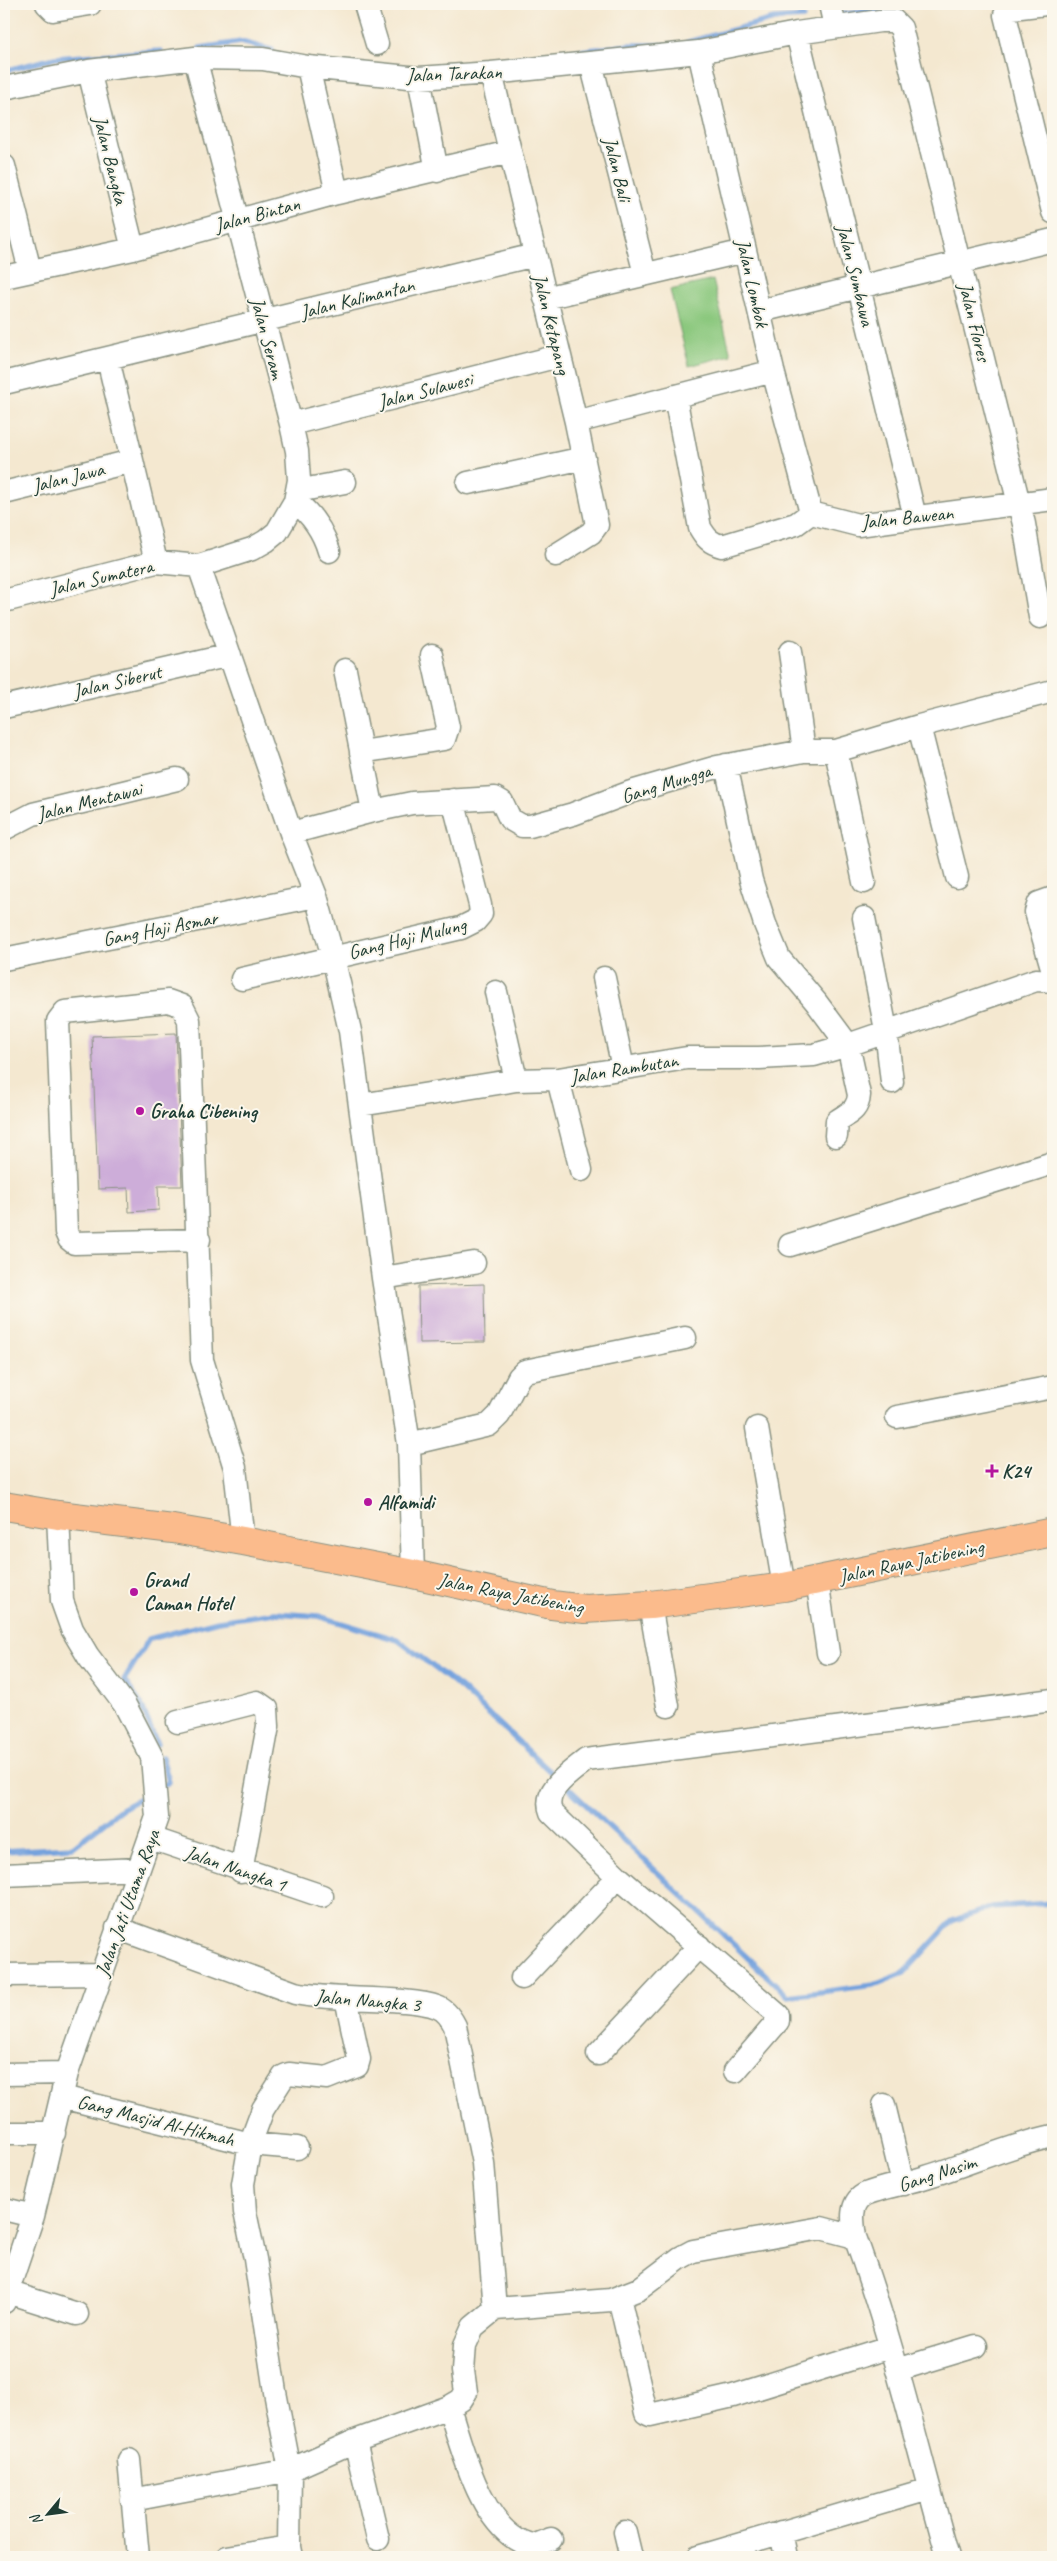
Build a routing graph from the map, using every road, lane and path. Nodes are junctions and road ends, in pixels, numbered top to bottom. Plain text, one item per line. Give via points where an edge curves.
1 (47, 4) edge
2 (90, 4) edge
3 (365, 4) edge
4 (830, 4) edge
5 (1046, 4) edge
6 (835, 27) junction
7 (901, 28) joint
8 (797, 33) junction
9 (377, 44) dead end
10 (699, 52) junction
11 (195, 58) junction
12 (591, 64) junction
13 (308, 67) junction
14 (89, 70) junction
15 (491, 73) junction
16 (419, 78) junction
17 (4, 88) edge
18 (510, 152) junction
19 (4, 166) edge
20 (437, 171) junction
21 (337, 193) junction
22 (1053, 212) edge
23 (237, 219) junction
24 (1053, 240) edge
25 (133, 249) junction
26 (745, 251) junction
27 (535, 255) junction
28 (960, 263) junction
29 (30, 271) junction
30 (646, 274) junction
31 (4, 277) edge
32 (859, 288) junction
33 (545, 298) junction
34 (760, 311) junction
35 (262, 321) junction
36 (559, 356) junction
37 (108, 359) junction
38 (773, 371) junction
39 (4, 384) edge
40 (675, 396) junction
41 (576, 422) junction
42 (291, 424) junction
43 (584, 458) junction
44 (132, 461) junction
45 (345, 482) dead end
46 (468, 483) dead end
47 (4, 493) edge
48 (296, 496) junction
49 (1053, 499) edge
50 (1019, 503) junction
51 (811, 513) junction
52 (915, 517) junction
53 (329, 551) dead end
54 (556, 556) dead end
55 (156, 562) junction
56 (199, 566) junction
57 (4, 601) edge
58 (1040, 617) dead end
59 (790, 652) dead end
60 (230, 655) junction
61 (432, 655) dead end
62 (345, 670) dead end
63 (1053, 691) edge
64 (4, 707) edge
65 (919, 726) junction
66 (804, 751) junction
67 (836, 751) junction
68 (361, 752) junction
69 (726, 765) junction
70 (177, 779) dead end
71 (453, 800) junction
72 (373, 811) junction
73 (5, 824) edge
74 (291, 832) junction
75 (958, 877) dead end
76 (864, 882) dead end
77 (316, 896) junction
78 (1053, 898) edge
79 (864, 918) dead end
80 (333, 957) junction
81 (4, 959) edge
82 (1053, 971) edge
83 (242, 978) dead end
84 (604, 978) dead end
85 (1053, 981) edge
86 (496, 992) dead end
87 (886, 1030) junction
88 (848, 1045) junction
89 (623, 1068) junction
90 (558, 1079) junction
91 (516, 1080) junction
92 (892, 1082) dead end
93 (360, 1105) junction
94 (836, 1136) dead end
95 (1053, 1163) edge
96 (582, 1170) dead end
97 (199, 1240) junction
98 (790, 1246) dead end
99 (474, 1263) dead end
100 (383, 1278) junction
101 (685, 1338) dead end
102 (1053, 1386) edge
103 (897, 1417) dead end
104 (757, 1428) dead end
105 (409, 1444) junction
106 (4, 1506) edge
107 (58, 1515) junction
108 (1053, 1532) edge
109 (243, 1541) junction
110 (413, 1574) junction
111 (817, 1580) junction
112 (784, 1587) junction
113 (650, 1605) junction
114 (828, 1653) dead end
115 (1053, 1700) edge
116 (668, 1706) dead end
117 (178, 1722) dead end
118 (151, 1838) junction
119 (138, 1869) junction
120 (241, 1870) junction
121 (4, 1875) edge
122 (618, 1876) junction
123 (322, 1896) dead end
124 (117, 1928) junction
125 (699, 1946) junction
126 (102, 1974) junction
127 (4, 1975) edge
128 (522, 1978) dead end
129 (346, 1998) junction
130 (598, 2054) dead end
131 (735, 2071) dead end
132 (67, 2073) junction
133 (4, 2074) edge
134 (62, 2097) junction
135 (884, 2105) dead end
136 (4, 2133) edge
137 (54, 2133) junction
138 (1053, 2136) edge
139 (250, 2144) junction
140 (298, 2148) dead end
141 (903, 2184) junction
142 (4, 2209) edge
143 (33, 2216) junction
144 (855, 2237) junction
145 (5, 2295) edge
146 (619, 2297) junction
147 (495, 2309) junction
148 (77, 2314) dead end
149 (976, 2346) dead end
150 (890, 2347) junction
151 (897, 2370) junction
152 (450, 2407) junction
153 (355, 2440) junction
154 (128, 2460) dead end
155 (290, 2470) junction
156 (929, 2489) junction
157 (132, 2500) junction
158 (624, 2532) dead end
159 (780, 2532) junction
160 (378, 2539) dead end
161 (551, 2539) dead end
162 (290, 2552) edge
163 (138, 2557) edge
164 (227, 2557) edge
165 (631, 2557) edge
166 (698, 2557) edge
167 (786, 2557) edge
168 (948, 2557) edge

1 - 2 street via 53,10
3 - 9 street
4 - 6 street
5 - 22 street via 1012,8 1005,15
6 - 7 street, Jalan Tarakan via 888,20
6 - 8 street, Jalan Tarakan
7 - 28 street, Jalan Flores
8 - 10 street, Jalan Tarakan
8 - 32 street, Jalan Sumbawa
10 - 12 street, Jalan Tarakan
10 - 26 street, Jalan Lombok
11 - 13 street, Jalan Tarakan via 245,58
11 - 14 street, Jalan Tarakan
11 - 23 street, Jalan Seram
12 - 15 street, Jalan Tarakan
12 - 30 street, Jalan Bali
13 - 16 street, Jalan Tarakan
13 - 21 street
14 - 17 street, Jalan Tarakan
14 - 25 street, Jalan Bangka
15 - 16 street, Jalan Tarakan
15 - 18 street, Jalan Ketapang
16 - 20 street
18 - 20 street, Jalan Bintan
18 - 27 street, Jalan Ketapang
19 - 29 street
20 - 21 street, Jalan Bintan
21 - 23 street, Jalan Bintan
23 - 25 street, Jalan Bintan
23 - 35 street, Jalan Seram
24 - 28 street
25 - 29 street, Jalan Bintan
26 - 30 street
26 - 34 street, Jalan Lombok
27 - 33 street, Jalan Ketapang
27 - 35 street, Jalan Kalimantan
28 - 32 street
28 - 50 street, Jalan Flores
29 - 31 street, Jalan Bintan
30 - 33 street
32 - 34 street
32 - 52 street, Jalan Sumbawa
33 - 36 street, Jalan Ketapang
34 - 38 street, Jalan Lombok
35 - 37 street, Jalan Kalimantan
35 - 42 street, Jalan Seram
36 - 41 street, Jalan Ketapang
36 - 42 street, Jalan Sulawesi
37 - 39 street, Jalan Kalimantan
37 - 44 street
38 - 40 street
38 - 51 street, Jalan Lombok
40 - 41 street
40 - 51 street via 697,518 710,541 722,546 796,524
41 - 43 street, Jalan Ketapang
42 - 48 street, Jalan Seram via 299,480
43 - 46 street
43 - 54 street, Jalan Ketapang via 597,525 591,533
44 - 47 street, Jalan Jawa
44 - 55 street
45 - 48 street
48 - 53 street via 321,530
48 - 56 street, Jalan Seram via 277,532 266,541 252,549
49 - 50 street, Jalan Bawean
50 - 52 street, Jalan Bawean
50 - 58 street, Jalan Flores
51 - 52 street, Jalan Bawean via 858,525
55 - 56 street, Jalan Sumatera
55 - 57 street, Jalan Sumatera
56 - 60 street
59 - 66 street
60 - 64 street, Jalan Siberut
60 - 74 street
61 - 68 street via 448,727 444,739
62 - 68 street
63 - 65 street, Gang Mungga
65 - 67 street, Gang Mungga
65 - 75 street
66 - 67 street, Gang Mungga
66 - 69 street, Gang Mungga
67 - 76 street
68 - 72 street
69 - 71 street, Gang Mungga via 530,826 522,826 510,819 498,799
69 - 88 street via 750,880 779,958
70 - 73 street, Jalan Mentawai via 33,814
71 - 72 street, Gang Mungga via 412,803
71 - 80 street, Gang Haji Mulung via 481,914 476,921 461,928
72 - 74 street, Gang Mungga
74 - 77 street
77 - 80 street
77 - 81 street, Gang Haji Asmar
78 - 82 street via 1039,903 1036,912
79 - 87 street
80 - 83 street, Gang Haji Mulung
80 - 93 street via 350,1031
84 - 89 street
85 - 87 street, Jalan Rambutan via 1036,980
86 - 91 street
87 - 88 street, Jalan Rambutan
87 - 92 street
88 - 89 street, Jalan Rambutan via 814,1055 687,1058
88 - 94 street via 858,1104 837,1122
89 - 90 street, Jalan Rambutan
90 - 91 street, Jalan Rambutan
90 - 96 street
91 - 93 street, Jalan Rambutan
93 - 100 street
95 - 98 street
97 - 97 street via 74,1243 69,1239 66,1232 58,1021 65,1012 168,1001 177,1003 186,1012 189,1020
97 - 109 street via 202,1360 235,1468
99 - 100 street
100 - 105 street
101 - 105 street via 525,1371 499,1415 488,1425
102 - 103 street
104 - 112 street
105 - 110 street
106 - 107 main road, Jalan Raya Jatibening
107 - 109 main road, Jalan Raya Jatibening
107 - 118 street, Jalan Jati Utama Raya via 62,1601 72,1629 125,1705 152,1757 157,1817
108 - 111 main road, Jalan Raya Jatibening
109 - 110 main road, Jalan Raya Jatibening
110 - 113 main road, Jalan Raya Jatibening via 552,1605 585,1609
111 - 112 main road, Jalan Raya Jatibening
111 - 114 street
112 - 113 main road, Jalan Raya Jatibening
113 - 116 street
115 - 122 street via 586,1760 549,1795 548,1804 552,1812
117 - 120 street via 257,1702 267,1710 267,1736
118 - 119 street, Jalan Jati Utama Raya
118 - 120 street, Jalan Nangka 1
119 - 121 street
119 - 124 street, Jalan Jati Utama Raya
120 - 123 street, Jalan Nangka 1
122 - 125 street
122 - 128 street
124 - 126 street, Jalan Jati Utama Raya
124 - 129 street, Jalan Nangka 3 via 295,1993
125 - 130 street
125 - 131 street via 778,2015 778,2021
126 - 127 street
126 - 132 street, Jalan Jati Utama Raya
129 - 139 street via 359,2059 357,2066 326,2078 286,2074 263,2108
129 - 147 street, Jalan Nangka 3 via 417,2002 438,2007 451,2017 482,2163
132 - 133 street
132 - 134 street, Jalan Jati Utama Raya
134 - 137 street, Jalan Jati Utama Raya
134 - 139 street, Gang Masjid Al-Hikmah
135 - 141 street
136 - 137 street
137 - 143 street, Jalan Jati Utama Raya
138 - 141 street, Gang Nasim via 1022,2143
139 - 140 street, Gang Masjid Al-Hikmah
139 - 155 street via 244,2184 245,2212
141 - 144 street, Gang Nasim via 864,2195 856,2203 852,2216
142 - 143 street
143 - 145 street, Jalan Jati Utama Raya
144 - 146 street via 822,2228 694,2252 680,2258 639,2289
144 - 150 street, Gang Nasim
145 - 148 street
146 - 147 street
146 - 150 street via 646,2413 650,2416 733,2396
147 - 152 street via 473,2327 465,2345 463,2371 466,2392
149 - 151 street
150 - 151 street, Gang Nasim
151 - 156 street, Gang Nasim
152 - 153 street
152 - 161 street via 470,2472 504,2530 514,2539 532,2546
153 - 155 street
153 - 160 street
154 - 157 street
155 - 157 street
155 - 162 street
156 - 159 street
156 - 168 street, Gang Nasim
157 - 163 street
158 - 165 street
159 - 166 street
159 - 167 street
162 - 164 street

